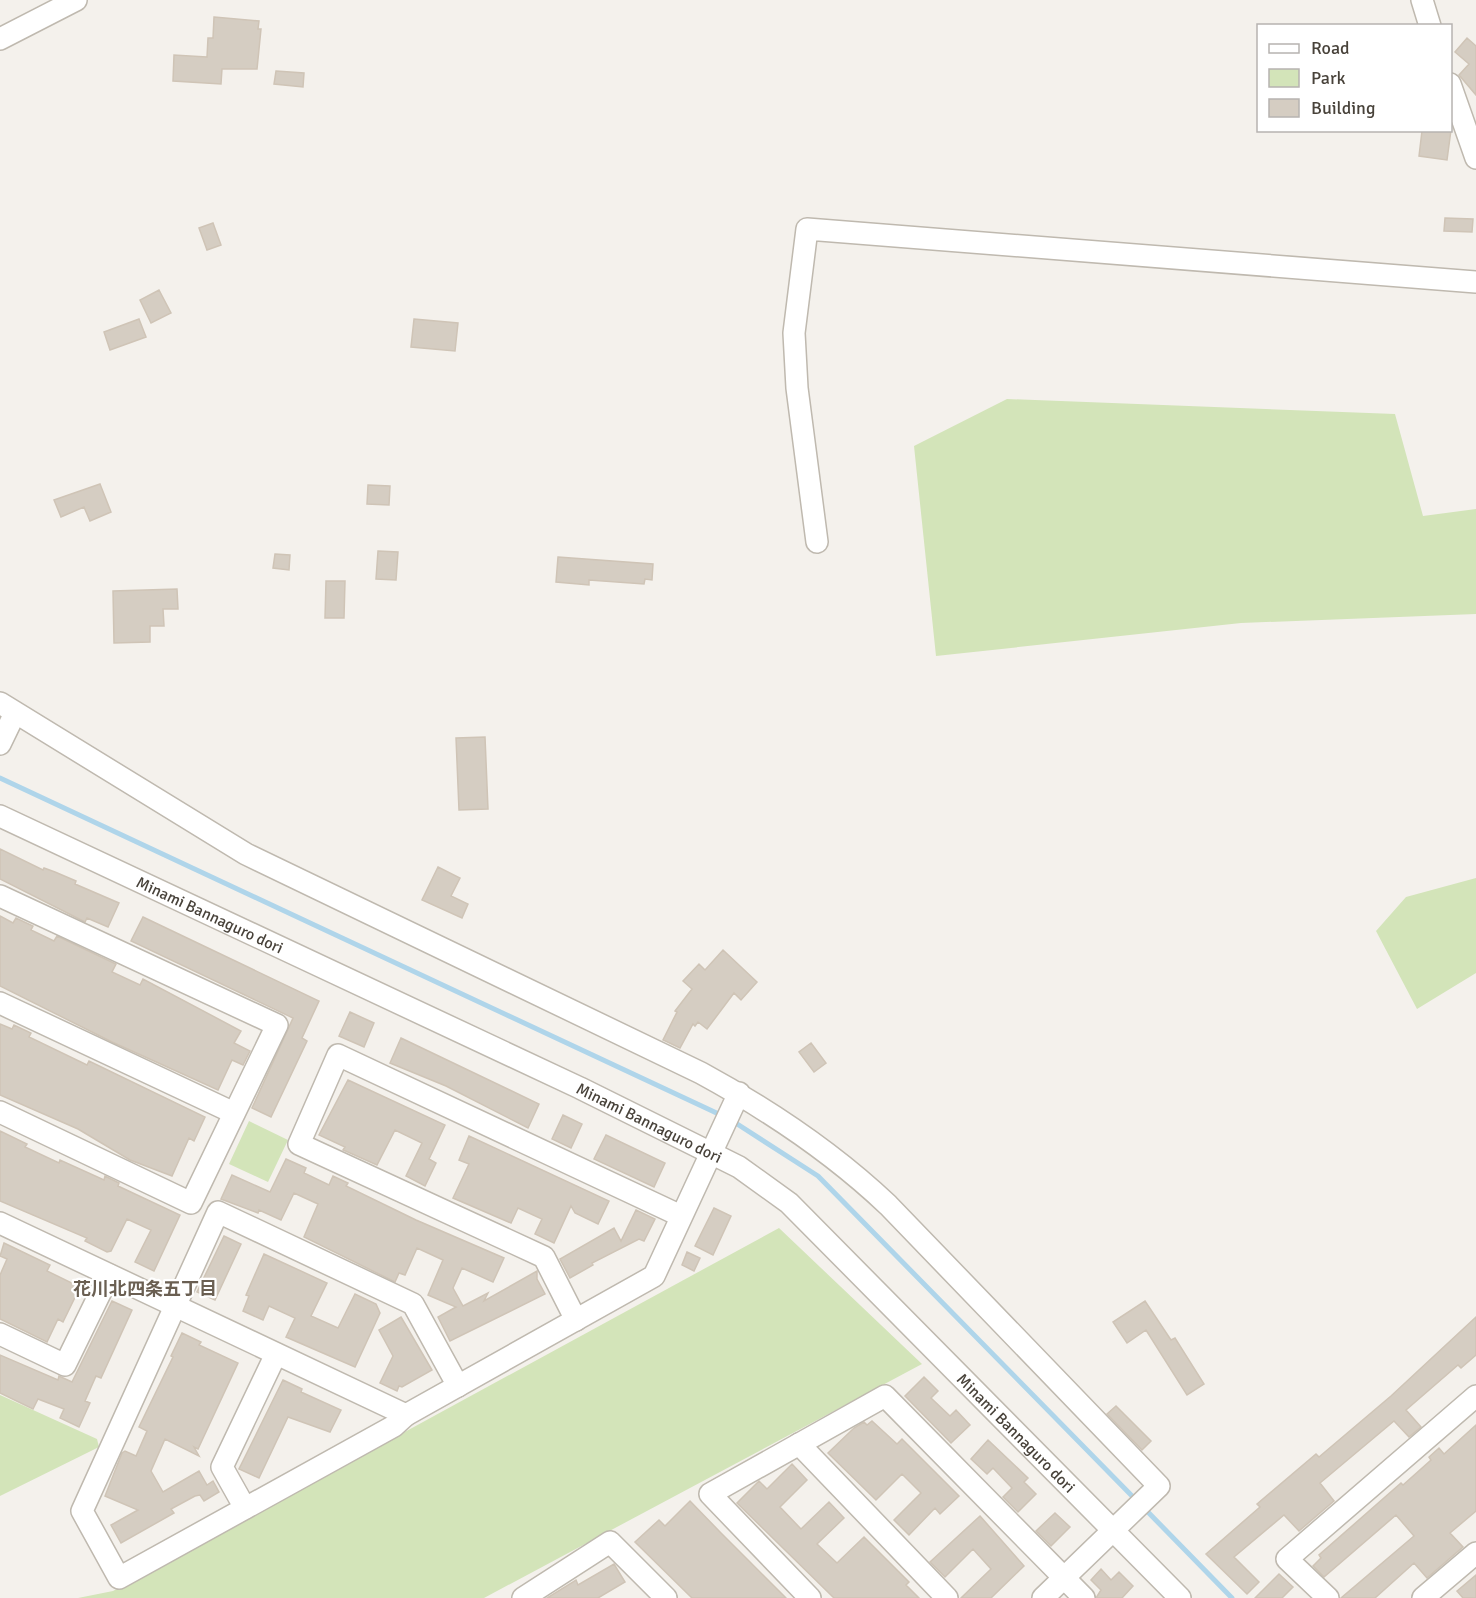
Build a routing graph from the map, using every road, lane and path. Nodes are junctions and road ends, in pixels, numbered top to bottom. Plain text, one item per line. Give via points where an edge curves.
1 (76, 0) edge
2 (1422, 0) edge
3 (1429, 24) edge
4 (0, 39) edge
5 (1452, 90) edge
6 (1476, 158) edge
7 (1476, 282) edge
8 (817, 542) dead end
9 (7, 708) edge
10 (0, 744) edge
11 (0, 816) edge
12 (0, 896) edge
13 (0, 1003) edge
14 (735, 1101) junction
15 (0, 1112) edge
16 (234, 1113) junction
17 (711, 1152) junction
18 (681, 1216) junction
19 (0, 1223) edge
20 (109, 1275) junction
21 (174, 1306) junction
22 (576, 1320) junction
23 (0, 1334) edge
24 (276, 1354) junction
25 (458, 1386) junction
26 (1476, 1396) edge
27 (406, 1415) junction
28 (799, 1444) junction
29 (245, 1508) junction
30 (1114, 1530) junction
31 (1476, 1553) edge
32 (1065, 1578) junction
33 (523, 1598) edge
34 (666, 1598) edge
35 (810, 1598) edge
36 (947, 1598) edge
37 (1043, 1598) edge
38 (1084, 1598) edge
39 (1180, 1598) edge
40 (1328, 1598) edge
41 (1423, 1598) edge

1 - 4 street
2 - 3 street
5 - 6 street
7 - 8 street via 807,229 794,333 797,388
9 - 10 street
9 - 14 street via 246,854
11 - 17 street, Minami Bannaguro dori
12 - 16 street via 277,1025
13 - 16 street
14 - 17 street
14 - 30 street via 848,1167 1159,1486
15 - 16 street via 191,1203
17 - 18 street
17 - 30 street, Minami Bannaguro dori via 789,1203
18 - 22 street via 654,1276
18 - 22 street via 338,1055 298,1144 544,1257
19 - 20 street
20 - 21 street
20 - 23 street via 65,1365
21 - 24 street
21 - 25 street via 218,1212 413,1304
21 - 29 street via 82,1511 119,1578
22 - 25 street
24 - 27 street
24 - 29 street via 222,1467
25 - 27 street
26 - 40 street via 1287,1559
27 - 29 street via 394,1426
28 - 32 street via 885,1396
28 - 35 street via 710,1494
28 - 36 street
30 - 32 street
30 - 39 street, Minami Bannaguro dori
31 - 41 street
32 - 37 street
32 - 38 street
33 - 34 street via 610,1542

